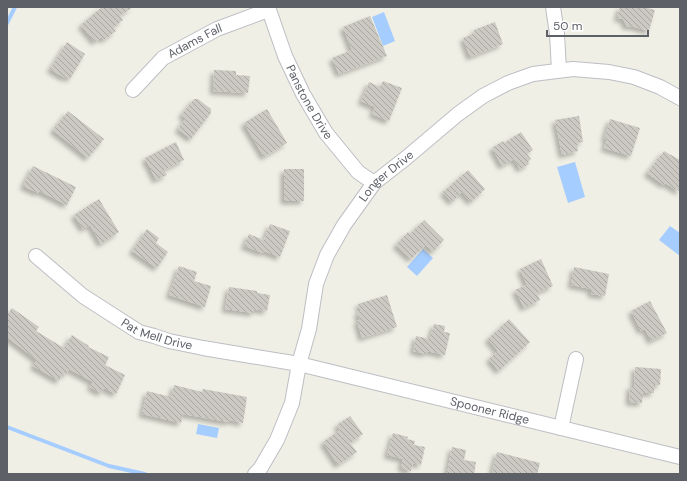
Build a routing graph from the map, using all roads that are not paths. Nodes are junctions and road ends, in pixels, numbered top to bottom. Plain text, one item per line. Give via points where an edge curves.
1 (553, 7) edge
2 (268, 9) edge
3 (559, 70) junction
4 (133, 90) dead end
5 (680, 98) edge
6 (374, 182) junction
7 (36, 256) dead end
8 (576, 359) dead end
9 (299, 364) junction
10 (561, 428) junction
11 (680, 457) edge
12 (255, 474) edge

1 - 3 street
2 - 4 street, Adams Fall via 218,29 163,58
2 - 6 street, Panstone Drive via 285,56 326,133 358,172
3 - 5 street, Longer Drive via 609,72 634,77
3 - 6 street, Longer Drive via 533,74 483,96
6 - 9 street, Longer Drive via 344,224 327,255 316,284 309,329
7 - 9 street, Pat Mell Drive via 83,296 140,332 169,341
8 - 10 street
9 - 10 street, Spooner Ridge
9 - 12 street, Longer Drive via 292,403 277,440
10 - 11 street, Spooner Ridge

